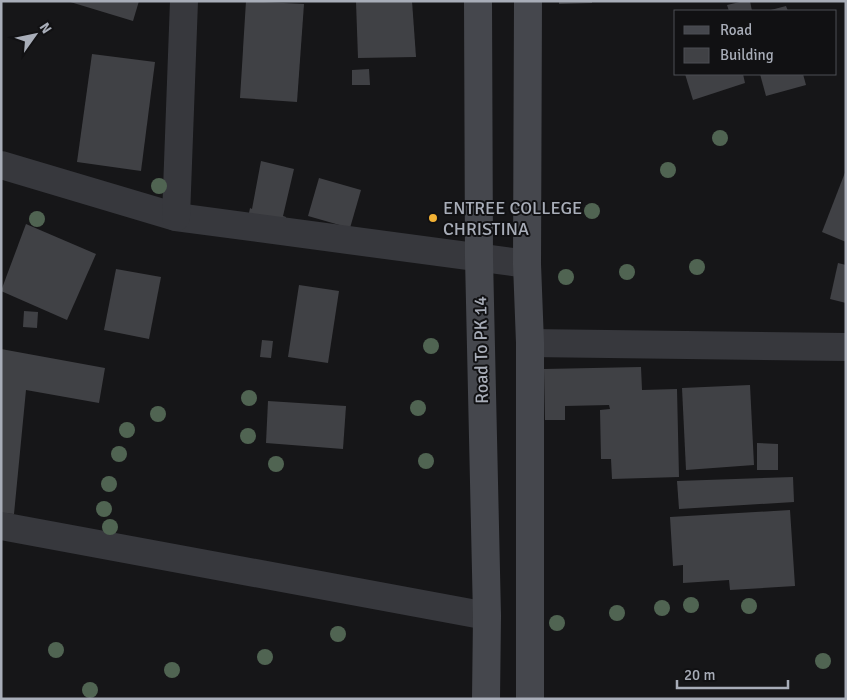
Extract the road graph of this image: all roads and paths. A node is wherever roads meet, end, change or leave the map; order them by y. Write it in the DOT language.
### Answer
graph roads {
  1 [pos="184,1"];
  2 [pos="478,1"];
  3 [pos="528,1"];
  4 [pos="1,165"];
  5 [pos="176,217"];
  6 [pos="479,258"];
  7 [pos="527,264"];
  8 [pos="530,343"];
  9 [pos="846,347"];
  10 [pos="1,526"];
  11 [pos="487,616"];
  12 [pos="486,699"];
  13 [pos="530,699"];
  1 -- 5 [label="street"];
  2 -- 6 [label="main road, Road To PK 14"];
  3 -- 7 [label="main road"];
  4 -- 5 [label="street"];
  5 -- 6 [label="street"];
  6 -- 7 [label="street"];
  6 -- 11 [label="main road, Road To PK 14"];
  7 -- 8 [label="main road"];
  8 -- 9 [label="street"];
  8 -- 13 [label="main road"];
  10 -- 11 [label="street"];
  11 -- 12 [label="main road, Road To PK 14"];
}
